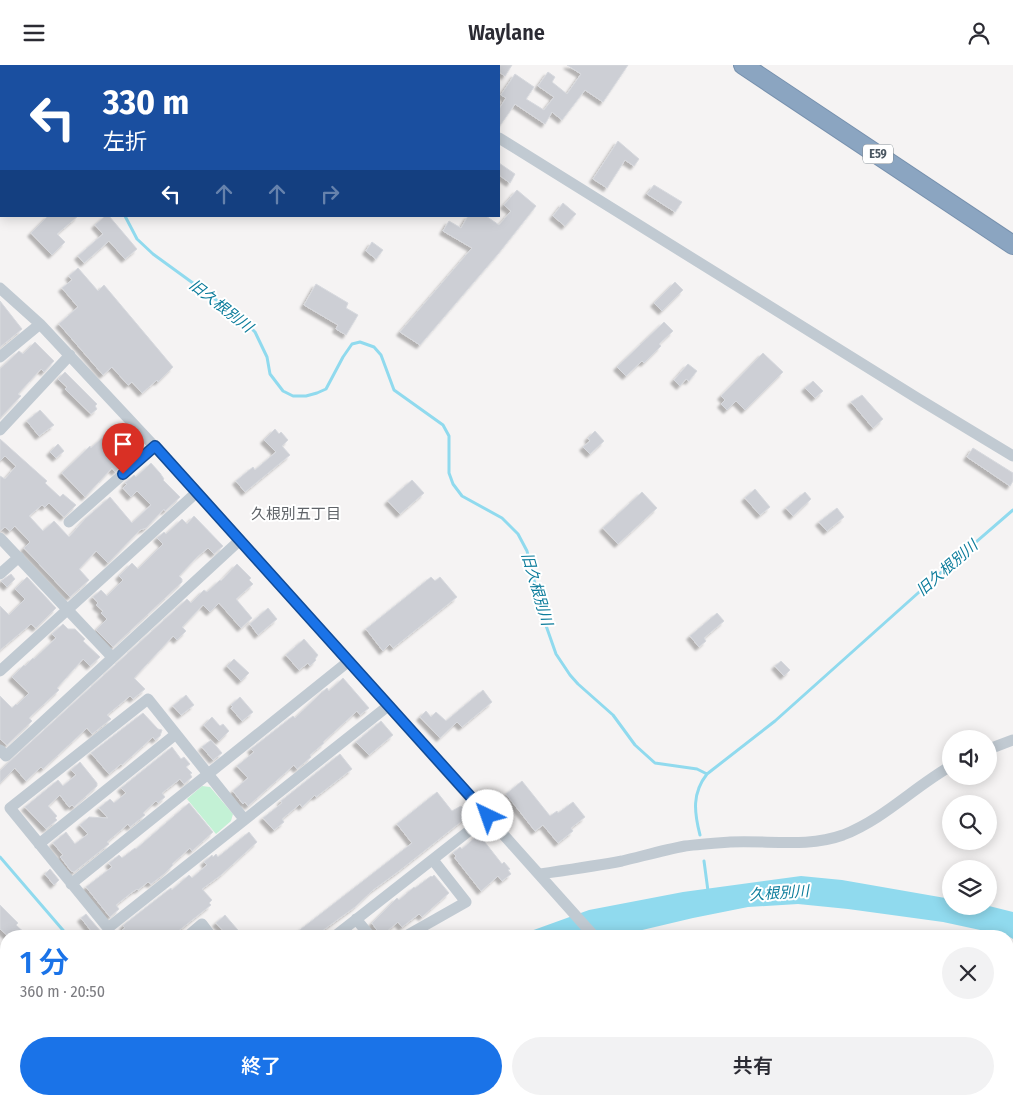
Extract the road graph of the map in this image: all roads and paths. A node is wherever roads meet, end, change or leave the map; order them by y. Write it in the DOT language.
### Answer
graph roads {
  1 [pos="743,65"];
  2 [pos="500,140"];
  3 [pos="1013,245"];
  4 [pos="0,287"];
  5 [pos="40,324"];
  6 [pos="70,355"];
  7 [pos="0,357"];
  8 [pos="0,430"];
  9 [pos="155,446"];
  10 [pos="1013,455"];
  11 [pos="196,492"];
  12 [pos="69,522"];
  13 [pos="0,538"];
  14 [pos="240,540"];
  15 [pos="19,557"];
  16 [pos="0,574"];
  17 [pos="68,610"];
  18 [pos="112,657"];
  19 [pos="349,661"];
  20 [pos="0,671"];
  21 [pos="388,705"];
  22 [pos="176,734"];
  23 [pos="1013,740"];
  24 [pos="997,746"];
  25 [pos="0,750"];
  26 [pos="942,771"];
  27 [pos="208,774"];
  28 [pos="488,816"];
  29 [pos="244,819"];
  30 [pos="39,844"];
  31 [pos="433,860"];
  32 [pos="540,874"];
  33 [pos="72,884"];
  34 [pos="356,919"];
  35 [pos="196,930"];
  36 [pos="206,930"];
  37 [pos="342,930"];
  38 [pos="365,930"];
  39 [pos="417,930"];
  40 [pos="589,930"];
  1 -- 3 [label="highway, E59"];
  2 -- 10 [label="street"];
  4 -- 5 [label="street"];
  5 -- 6 [label="street"];
  5 -- 7 [label="street"];
  6 -- 8 [label="street"];
  6 -- 9 [label="street"];
  9 -- 11 [label="street"];
  9 -- 12 [label="street"];
  11 -- 14 [label="street"];
  11 -- 17 [label="street"];
  13 -- 15 [label="street"];
  14 -- 18 [label="street"];
  14 -- 19 [label="street"];
  15 -- 16 [label="street"];
  15 -- 17 [label="street"];
  17 -- 18 [label="street"];
  17 -- 20 [label="street"];
  18 -- 25 [label="street"];
  19 -- 21 [label="street"];
  19 -- 27 [label="street"];
  21 -- 28 [label="street"];
  21 -- 29 [label="street"];
  22 -- 27 [label="street"];
  22 -- 30 [label="street"];
  22 -- 30 [label="street"];
  23 -- 24 [label="street"];
  26 -- 32 [label="street"];
  27 -- 29 [label="street"];
  27 -- 33 [label="street"];
  28 -- 31 [label="street"];
  28 -- 32 [label="street"];
  29 -- 33 [label="street"];
  30 -- 33 [label="street"];
  31 -- 34 [label="street"];
  31 -- 39 [label="street"];
  32 -- 40 [label="street"];
  34 -- 37 [label="street"];
  34 -- 38 [label="street"];
  35 -- 36 [label="street"];
}
